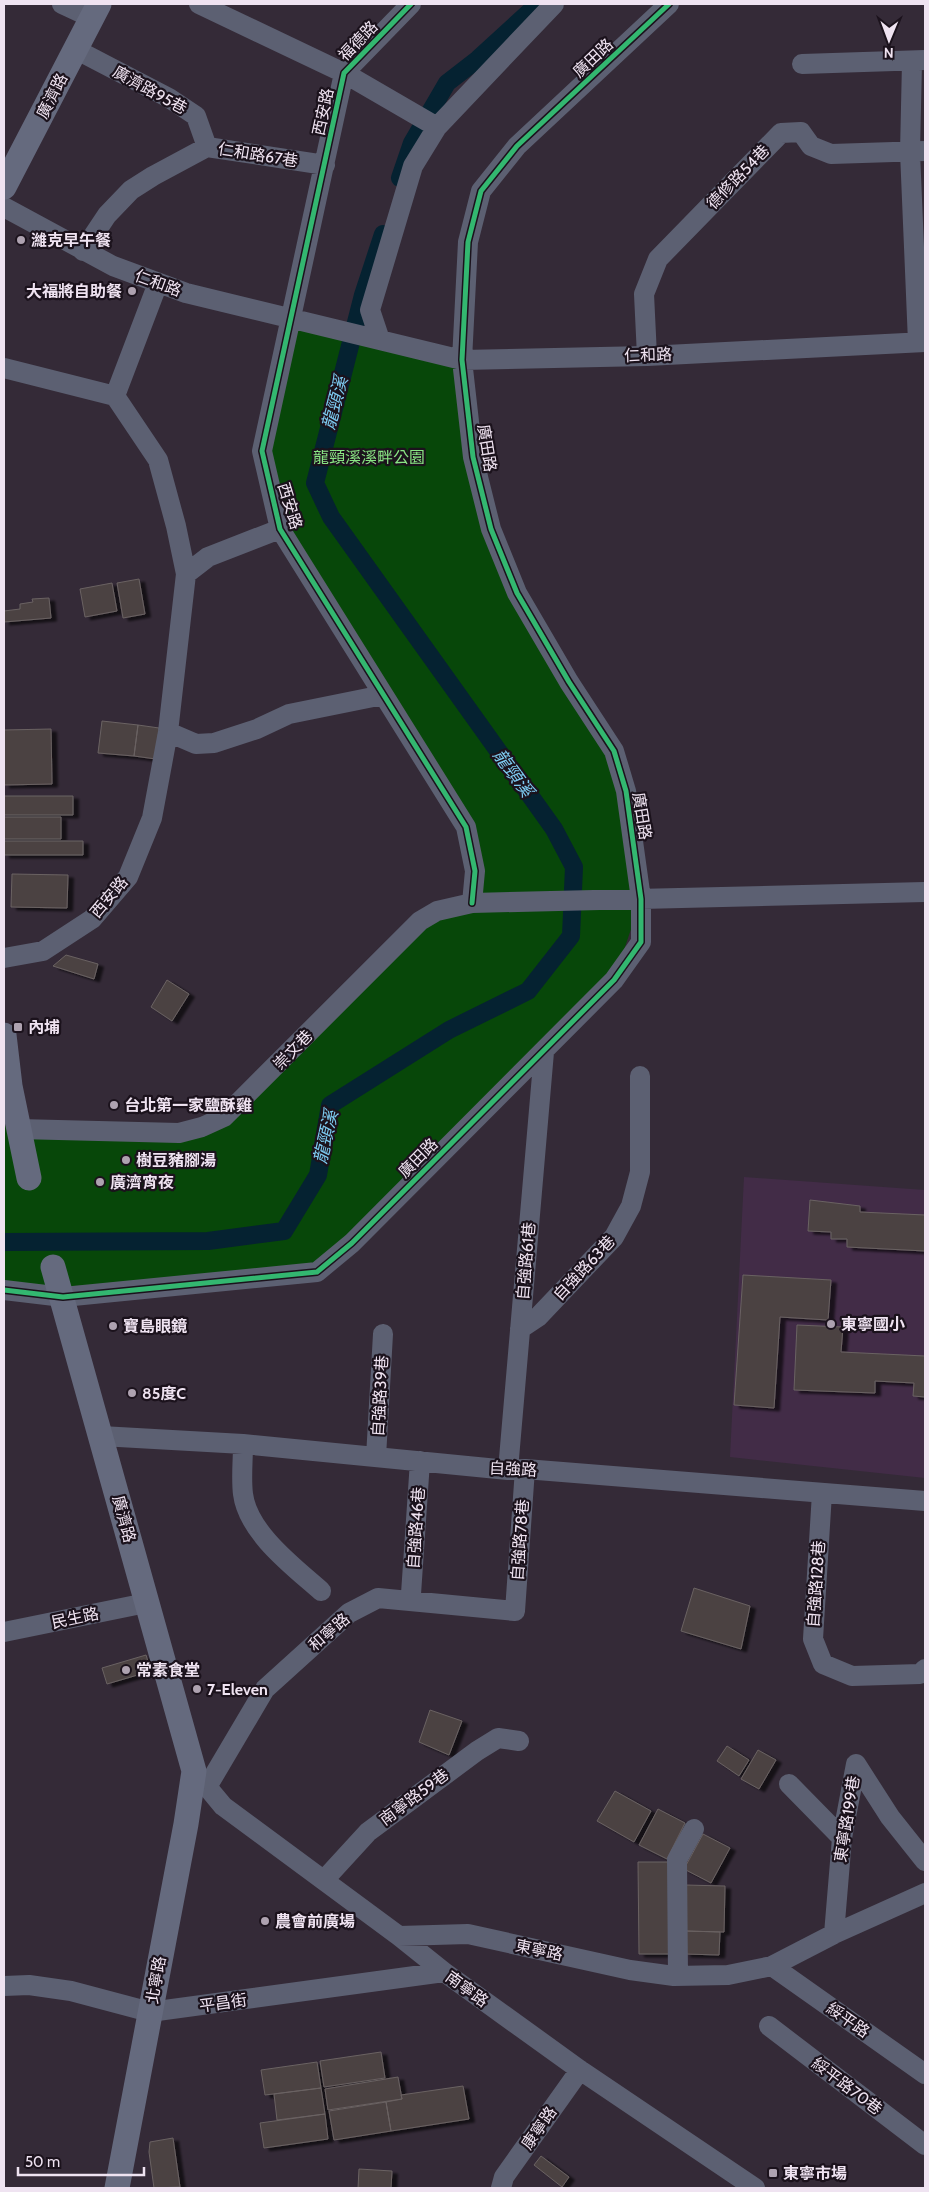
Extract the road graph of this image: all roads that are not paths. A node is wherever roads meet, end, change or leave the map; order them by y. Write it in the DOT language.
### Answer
graph roads {
  1 [pos="62,4"];
  2 [pos="199,4"];
  3 [pos="411,4"];
  4 [pos="554,4"];
  5 [pos="669,4"];
  6 [pos="96,11"];
  7 [pos="75,49"];
  8 [pos="919,61"];
  9 [pos="802,64"];
  10 [pos="344,73"];
  11 [pos="434,126"];
  12 [pos="207,147"];
  13 [pos="918,151"];
  14 [pos="324,165"];
  15 [pos="4,187"];
  16 [pos="4,207"];
  17 [pos="83,251"];
  18 [pos="158,283"];
  19 [pos="292,318"];
  20 [pos="377,339"];
  21 [pos="922,342"];
  22 [pos="647,356"];
  23 [pos="462,360"];
  24 [pos="4,368"];
  25 [pos="115,396"];
  26 [pos="280,529"];
  27 [pos="186,574"];
  28 [pos="383,695"];
  29 [pos="168,732"];
  30 [pos="925,892"];
  31 [pos="642,899"];
  32 [pos="472,902"];
  33 [pos="4,958"];
  34 [pos="4,1035"];
  35 [pos="544,1052"];
  36 [pos="640,1076"];
  37 [pos="11,1130"];
  38 [pos="29,1178"];
  39 [pos="53,1268"];
  40 [pos="4,1290"];
  41 [pos="63,1297"];
  42 [pos="520,1329"];
  43 [pos="383,1334"];
  44 [pos="101,1436"];
  45 [pos="243,1444"];
  46 [pos="376,1457"];
  47 [pos="420,1461"];
  48 [pos="516,1469"];
  49 [pos="822,1493"];
  50 [pos="925,1501"];
  51 [pos="322,1591"];
  52 [pos="411,1594"];
  53 [pos="146,1603"];
  54 [pos="515,1611"];
  55 [pos="4,1632"];
  56 [pos="923,1671"];
  57 [pos="519,1741"];
  58 [pos="200,1779"];
  59 [pos="789,1784"];
  60 [pos="694,1829"];
  61 [pos="842,1838"];
  62 [pos="925,1861"];
  63 [pos="324,1880"];
  64 [pos="925,1893"];
  65 [pos="834,1934"];
  66 [pos="399,1936"];
  67 [pos="772,1966"];
  68 [pos="444,1972"];
  69 [pos="678,1976"];
  70 [pos="4,1986"];
  71 [pos="150,2012"];
  72 [pos="769,2026"];
  73 [pos="580,2070"];
  74 [pos="925,2074"];
  75 [pos="925,2146"];
  76 [pos="117,2188"];
  77 [pos="501,2188"];
  78 [pos="755,2188"];
  1 -- 6 [label="street"];
  2 -- 10 [label="street, 福德路"];
  3 -- 10 [label="street, 福德路"];
  4 -- 11 [label="street"];
  5 -- 23 [label="street, 廣田路"];
  6 -- 7 [label="main road, 廣濟路"];
  7 -- 12 [label="street, 廣濟路95巷"];
  7 -- 15 [label="main road, 廣濟路"];
  8 -- 9 [label="street"];
  8 -- 13 [label="street"];
  10 -- 11 [label="street, 福德路"];
  10 -- 14 [label="street, 西安路"];
  11 -- 20 [label="street"];
  12 -- 14 [label="street, 仁和路67巷"];
  12 -- 17 [label="street, 仁和路67巷"];
  13 -- 21 [label="street"];
  13 -- 22 [label="street, 德修路54巷"];
  14 -- 19 [label="street, 西安路"];
  16 -- 17 [label="street, 仁和路"];
  17 -- 18 [label="street, 仁和路"];
  18 -- 19 [label="street, 仁和路"];
  18 -- 25 [label="street"];
  19 -- 20 [label="street, 仁和路"];
  19 -- 26 [label="street, 西安路"];
  20 -- 23 [label="street, 仁和路"];
  21 -- 22 [label="street, 仁和路"];
  22 -- 23 [label="street, 仁和路"];
  23 -- 31 [label="street, 廣田路"];
  24 -- 25 [label="street"];
  25 -- 27 [label="street, 西安路"];
  26 -- 27 [label="street, 西安路"];
  26 -- 28 [label="street, 西安路"];
  27 -- 29 [label="street, 西安路"];
  28 -- 29 [label="street"];
  28 -- 32 [label="street, 西安路"];
  29 -- 33 [label="street, 西安路"];
  30 -- 31 [label="street, 崇文巷"];
  31 -- 32 [label="street, 崇文巷"];
  31 -- 35 [label="street, 廣田路"];
  32 -- 37 [label="street, 崇文巷"];
  34 -- 37 [label="main road"];
  35 -- 41 [label="street, 廣田路"];
  35 -- 42 [label="street, 自強路61巷"];
  36 -- 42 [label="street, 自強路63巷"];
  37 -- 38 [label="main road"];
  39 -- 41 [label="main road, 廣濟路"];
  40 -- 41 [label="street, 廣田路"];
  41 -- 44 [label="main road, 廣濟路"];
  42 -- 48 [label="street, 自強路61巷"];
  43 -- 46 [label="street, 自強路39巷"];
  44 -- 45 [label="street, 自強路"];
  44 -- 53 [label="main road, 廣濟路"];
  45 -- 46 [label="street, 自強路"];
  45 -- 51 [label="street"];
  46 -- 47 [label="street, 自強路"];
  47 -- 48 [label="street, 自強路"];
  47 -- 52 [label="street, 自強路46巷"];
  48 -- 49 [label="street, 自強路"];
  48 -- 54 [label="street, 自強路78巷"];
  49 -- 50 [label="street, 自強路"];
  49 -- 56 [label="street, 自強路128巷"];
  53 -- 55 [label="street, 民生路"];
  53 -- 58 [label="main road, 廣濟路"];
  54 -- 58 [label="street, 和寧路"];
  57 -- 63 [label="street, 南寧路59巷"];
  58 -- 63 [label="street, 南寧路"];
  58 -- 71 [label="main road, 北寧路"];
  59 -- 61 [label="street"];
  60 -- 69 [label="street"];
  61 -- 62 [label="street, 東寧路199巷"];
  61 -- 65 [label="street, 東寧路199巷"];
  63 -- 66 [label="street, 南寧路"];
  64 -- 65 [label="street, 東寧路"];
  65 -- 67 [label="street, 東寧路"];
  66 -- 68 [label="street, 南寧路"];
  66 -- 69 [label="street, 東寧路"];
  67 -- 69 [label="street, 東寧路"];
  67 -- 74 [label="street, 綏平路"];
  68 -- 71 [label="street, 平昌街"];
  68 -- 73 [label="street, 南寧路"];
  70 -- 71 [label="street, 平昌街"];
  71 -- 76 [label="main road, 北寧路"];
  72 -- 75 [label="street, 綏平路70巷"];
  73 -- 77 [label="street, 康寧路"];
  73 -- 78 [label="street, 南寧路"];
}
